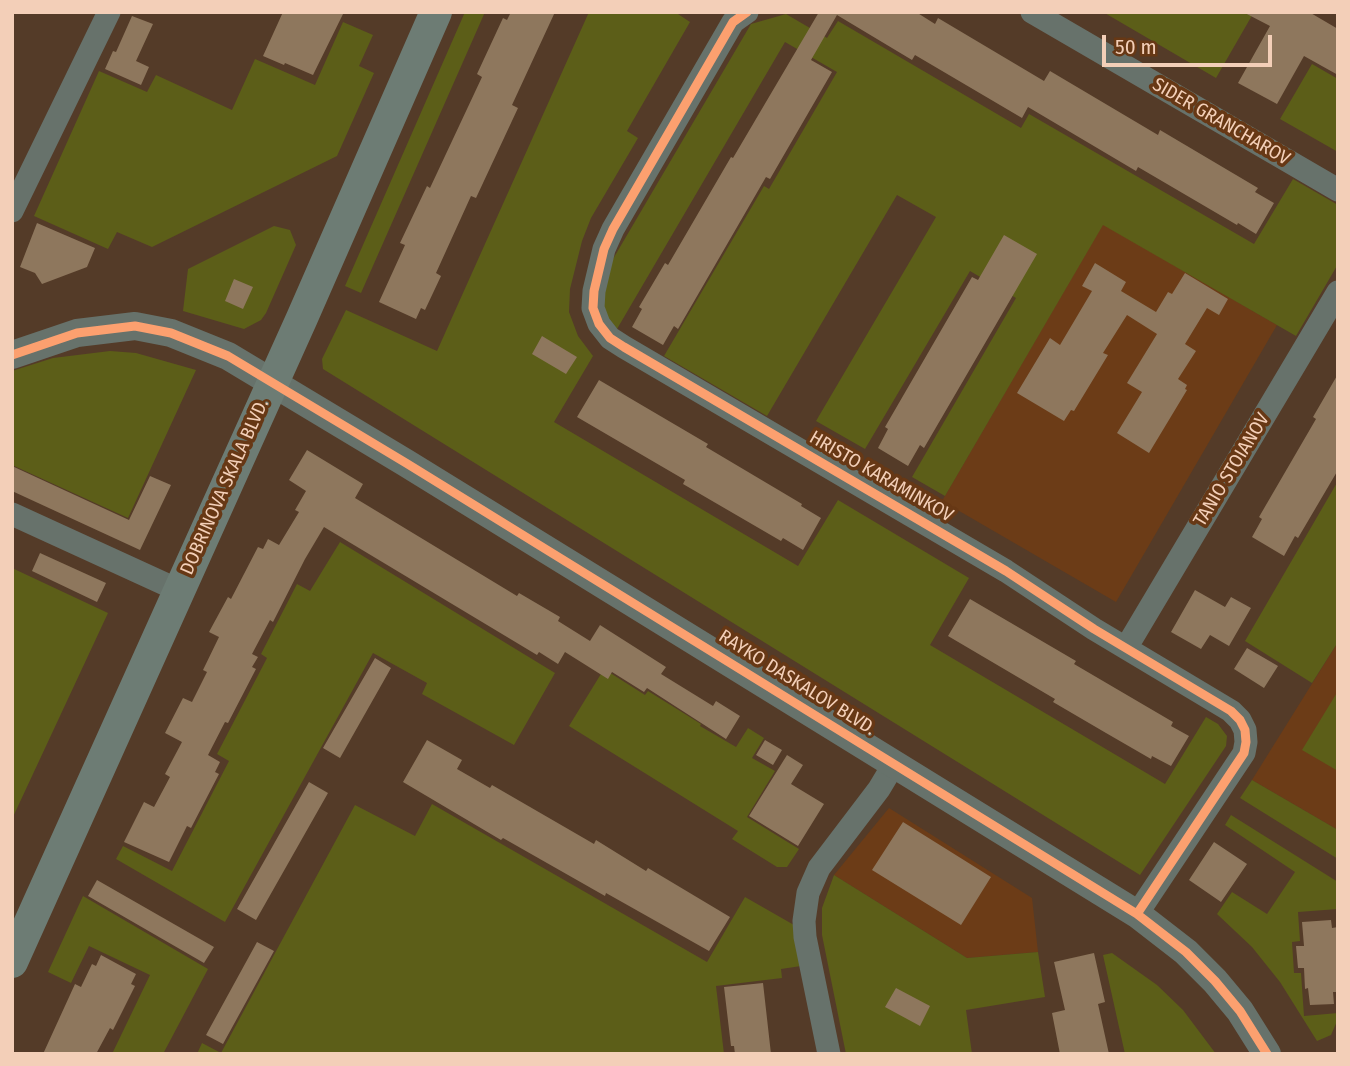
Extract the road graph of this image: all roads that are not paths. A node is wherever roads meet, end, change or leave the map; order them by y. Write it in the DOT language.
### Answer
graph roads {
  1 [pos="109,12"];
  2 [pos="436,12"];
  3 [pos="1032,12"];
  4 [pos="733,16"];
  5 [pos="1338,190"];
  6 [pos="12,211"];
  7 [pos="1338,292"];
  8 [pos="12,355"];
  9 [pos="273,382"];
  10 [pos="12,514"];
  11 [pos="178,590"];
  12 [pos="1126,648"];
  13 [pos="894,764"];
  14 [pos="1137,914"];
  15 [pos="12,962"];
  16 [pos="829,1054"];
  17 [pos="1267,1054"];
  1 -- 6 [label="street"];
  2 -- 9 [label="main road, DOBRINOVA SKALA BLVD."];
  3 -- 5 [label="street, SIDER GRANCHAROV"];
  4 -- 12 [label="street, HRISTO KARAMINKOV"];
  7 -- 12 [label="street, TANIO STOIANOV"];
  8 -- 9 [label="street, RAYKO DASKALOV BLVD."];
  9 -- 11 [label="main road, DOBRINOVA SKALA BLVD."];
  9 -- 13 [label="street, RAYKO DASKALOV BLVD."];
  10 -- 11 [label="street"];
  11 -- 15 [label="main road, DOBRINOVA SKALA BLVD."];
  12 -- 14 [label="street, HRISTO KARAMINKOV"];
  13 -- 14 [label="street, RAYKO DASKALOV BLVD."];
  13 -- 16 [label="street"];
  14 -- 17 [label="street, RAYKO DASKALOV BLVD."];
}
